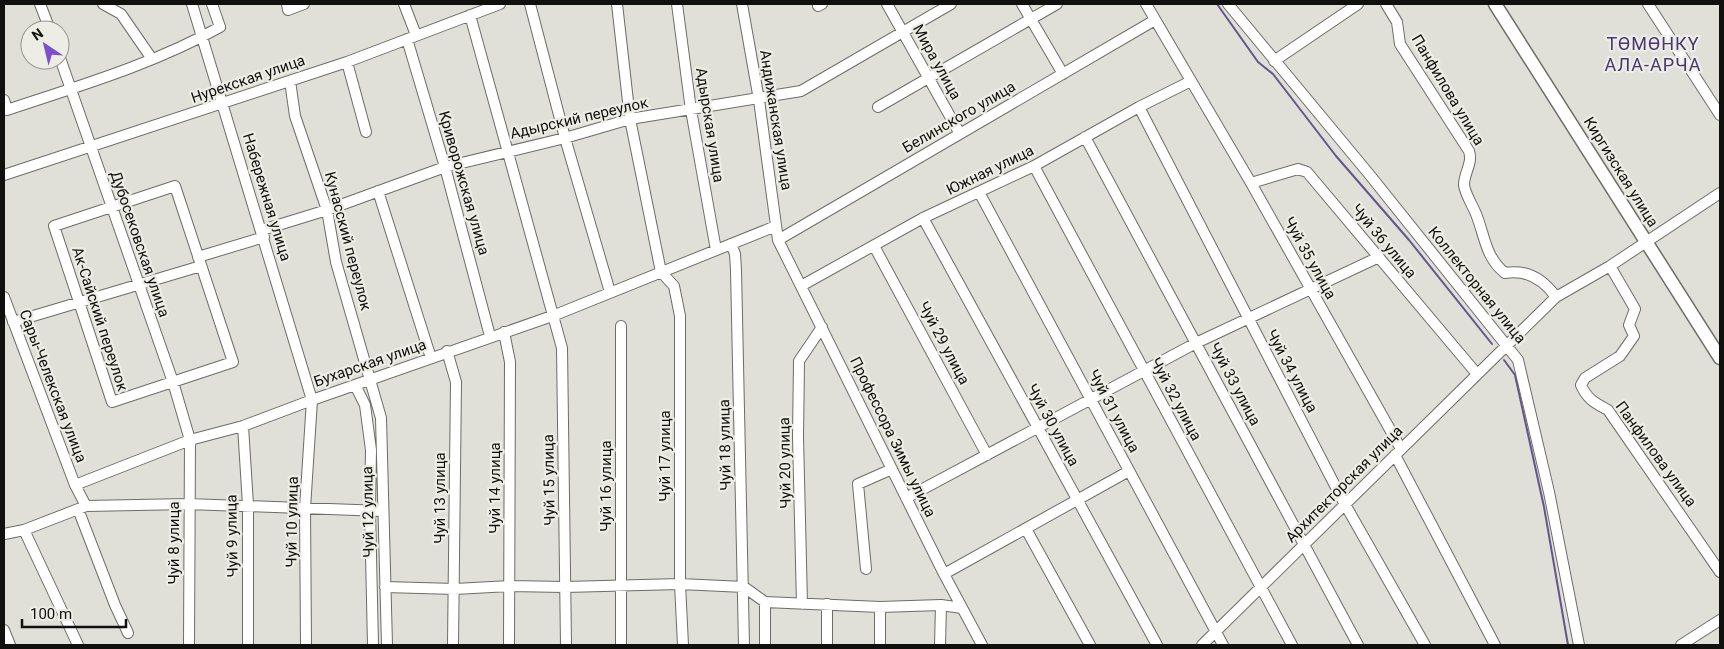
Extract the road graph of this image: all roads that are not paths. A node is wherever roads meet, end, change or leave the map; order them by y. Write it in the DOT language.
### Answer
graph roads {
  1 [pos="40,4"];
  2 [pos="103,4"];
  3 [pos="192,4"];
  4 [pos="212,4"];
  5 [pos="287,4"];
  6 [pos="304,4"];
  7 [pos="404,4"];
  8 [pos="500,4"];
  9 [pos="530,4"];
  10 [pos="617,4"];
  11 [pos="677,4"];
  12 [pos="742,4"];
  13 [pos="887,4"];
  14 [pos="951,4"];
  15 [pos="1022,4"];
  16 [pos="1057,4"];
  17 [pos="1146,4"];
  18 [pos="1228,4"];
  19 [pos="1358,4"];
  20 [pos="1386,4"];
  21 [pos="1495,4"];
  22 [pos="1648,4"];
  23 [pos="479,8"];
  24 [pos="470,16"];
  25 [pos="1031,19"];
  26 [pos="46,20"];
  27 [pos="1156,20"];
  28 [pos="904,33"];
  29 [pos="201,37"];
  30 [pos="411,37"];
  31 [pos="152,59"];
  32 [pos="1274,61"];
  33 [pos="347,62"];
  34 [pos="64,70"];
  35 [pos="1063,74"];
  36 [pos="929,78"];
  37 [pos="290,81"];
  38 [pos="1192,81"];
  39 [pos="71,89"];
  40 [pos="4,100"];
  41 [pos="759,100"];
  42 [pos="222,104"];
  43 [pos="878,107"];
  44 [pos="1139,108"];
  45 [pos="691,110"];
  46 [pos="1720,115"];
  47 [pos="630,118"];
  48 [pos="366,132"];
  49 [pos="960,134"];
  50 [pos="1085,137"];
  51 [pos="565,138"];
  52 [pos="91,147"];
  53 [pos="509,150"];
  54 [pos="1034,166"];
  55 [pos="445,168"];
  56 [pos="4,175"];
  57 [pos="1251,183"];
  58 [pos="378,191"];
  59 [pos="979,192"];
  60 [pos="1720,193"];
  61 [pos="112,209"];
  62 [pos="327,210"];
  63 [pos="923,218"];
  64 [pos="776,226"];
  65 [pos="263,233"];
  66 [pos="778,240"];
  67 [pos="1646,241"];
  68 [pos="731,244"];
  69 [pos="874,246"];
  70 [pos="716,250"];
  71 [pos="1379,257"];
  72 [pos="200,261"];
  73 [pos="1610,266"];
  74 [pos="661,272"];
  75 [pos="139,284"];
  76 [pos="801,286"];
  77 [pos="1310,291"];
  78 [pos="610,292"];
  79 [pos="4,297"];
  80 [pos="1556,297"];
  81 [pos="79,301"];
  82 [pos="555,315"];
  83 [pos="1248,319"];
  84 [pos="13,322"];
  85 [pos="622,326"];
  86 [pos="822,327"];
  87 [pos="504,332"];
  88 [pos="490,336"];
  89 [pos="1196,343"];
  90 [pos="1506,344"];
  91 [pos="448,352"];
  92 [pos="430,358"];
  93 [pos="1720,358"];
  94 [pos="1144,371"];
  95 [pos="1477,374"];
  96 [pos="371,379"];
  97 [pos="173,382"];
  98 [pos="355,385"];
  99 [pos="1090,399"];
  100 [pos="312,400"];
  101 [pos="243,426"];
  102 [pos="1038,428"];
  103 [pos="190,440"];
  104 [pos="1398,452"];
  105 [pos="987,455"];
  106 [pos="892,469"];
  107 [pos="1129,471"];
  108 [pos="75,485"];
  109 [pos="906,498"];
  110 [pos="1076,499"];
  111 [pos="1346,503"];
  112 [pos="188,504"];
  113 [pos="248,505"];
  114 [pos="82,508"];
  115 [pos="306,508"];
  116 [pos="370,510"];
  117 [pos="383,511"];
  118 [pos="1026,529"];
  119 [pos="24,530"];
  120 [pos="4,534"];
  121 [pos="1304,544"];
  122 [pos="866,569"];
  123 [pos="1720,572"];
  124 [pos="944,574"];
  125 [pos="680,584"];
  126 [pos="510,586"];
  127 [pos="620,586"];
  128 [pos="385,587"];
  129 [pos="565,587"];
  130 [pos="744,587"];
  131 [pos="1261,587"];
  132 [pos="455,589"];
  133 [pos="765,602"];
  134 [pos="802,604"];
  135 [pos="828,604"];
  136 [pos="941,605"];
  137 [pos="880,607"];
  138 [pos="962,608"];
  139 [pos="1720,620"];
  140 [pos="4,630"];
  141 [pos="1216,631"];
  142 [pos="128,633"];
  143 [pos="10,645"];
  144 [pos="78,645"];
  145 [pos="189,645"];
  146 [pos="248,645"];
  147 [pos="306,645"];
  148 [pos="373,645"];
  149 [pos="387,645"];
  150 [pos="453,645"];
  151 [pos="509,645"];
  152 [pos="566,645"];
  153 [pos="621,645"];
  154 [pos="682,645"];
  155 [pos="744,645"];
  156 [pos="765,645"];
  157 [pos="828,645"];
  158 [pos="880,645"];
  159 [pos="940,645"];
  160 [pos="982,645"];
  161 [pos="1090,645"];
  162 [pos="1157,645"];
  163 [pos="1202,645"];
  164 [pos="1223,645"];
  165 [pos="1292,645"];
  166 [pos="1358,645"];
  167 [pos="1425,645"];
  168 [pos="1494,645"];
  169 [pos="1579,645"];
  170 [pos="1681,645"];
  1 -- 26 [label="street"];
  2 -- 31 [label="street"];
  3 -- 29 [label="street, Набережная улица"];
  4 -- 29 [label="street"];
  5 -- 6 [label="street"];
  7 -- 30 [label="street, Криворожская улица"];
  8 -- 23 [label="street, Нурекская улица"];
  9 -- 51 [label="street"];
  10 -- 47 [label="street"];
  11 -- 45 [label="street, Адырская улица"];
  12 -- 41 [label="street, Андижанская улица"];
  13 -- 28 [label="street, Мира улица"];
  14 -- 28 [label="street, Адырский переулок"];
  15 -- 25 [label="street"];
  16 -- 25 [label="street"];
  17 -- 27 [label="street, Чуй 35 улица"];
  18 -- 32 [label="street, Коллекторная улица"];
  19 -- 32 [label="street"];
  20 -- 80 [label="street, Панфилова улица"];
  21 -- 67 [label="main road, Киргизская улица"];
  22 -- 46 [label="street"];
  23 -- 24 [label="street, Нурекская улица"];
  24 -- 30 [label="street, Нурекская улица"];
  24 -- 53 [label="street, Чуй 15 улица"];
  25 -- 35 [label="street"];
  25 -- 36 [label="street"];
  27 -- 35 [label="street, Белинского улица"];
  27 -- 38 [label="street, Чуй 35 улица"];
  28 -- 36 [label="street, Мира улица"];
  28 -- 41 [label="street, Адырский переулок"];
  29 -- 31 [label="street"];
  29 -- 42 [label="street, Набережная улица"];
  30 -- 33 [label="street, Нурекская улица"];
  30 -- 55 [label="street, Криворожская улица"];
  31 -- 39 [label="street"];
  32 -- 90 [label="street, Коллекторная улица"];
  33 -- 37 [label="street, Нурекская улица"];
  33 -- 48 [label="street"];
  34 -- 39 [label="street, Дубосековская улица"];
  35 -- 49 [label="street, Белинского улица"];
  36 -- 43 [label="street"];
  36 -- 49 [label="street, Мира улица"];
  37 -- 42 [label="street, Нурекская улица"];
  37 -- 62 [label="street, Кунасский переулок"];
  38 -- 44 [label="street, Южная улица"];
  38 -- 57 [label="street, Чуй 35 улица"];
  39 -- 40 [label="street"];
  39 -- 52 [label="street, Дубосековская улица"];
  41 -- 45 [label="street, Адырский переулок"];
  41 -- 64 [label="street, Андижанская улица"];
  42 -- 52 [label="street, Нурекская улица"];
  42 -- 65 [label="street, Набережная улица"];
  44 -- 50 [label="street, Южная улица"];
  44 -- 83 [label="street, Чуй 34 улица"];
  45 -- 47 [label="street, Адырский переулок"];
  45 -- 70 [label="street, Адырская улица"];
  47 -- 51 [label="street, Адырский переулок"];
  47 -- 74 [label="street"];
  49 -- 66 [label="street, Белинского улица"];
  50 -- 54 [label="street, Южная улица"];
  50 -- 89 [label="street, Чуй 33 улица"];
  51 -- 53 [label="street, Адырский переулок"];
  51 -- 78 [label="street"];
  52 -- 56 [label="street, Нурекская улица"];
  52 -- 61 [label="street, Дубосековская улица"];
  53 -- 55 [label="street, Адырский переулок"];
  53 -- 82 [label="street, Чуй 15 улица"];
  54 -- 59 [label="street, Южная улица"];
  54 -- 94 [label="street, Чуй 32 улица"];
  55 -- 58 [label="street, Адырский переулок"];
  55 -- 88 [label="street, Криворожская улица"];
  57 -- 71 [label="street, Чуй 36 улица"];
  57 -- 77 [label="street, Чуй 35 улица"];
  58 -- 62 [label="street, Адырский переулок"];
  58 -- 92 [label="street"];
  59 -- 63 [label="street, Южная улица"];
  59 -- 99 [label="street, Чуй 31 улица"];
  60 -- 67 [label="street, Архитекторская улица"];
  61 -- 72 [label="street, Ак-Сайский переулок"];
  61 -- 75 [label="street, Дубосековская улица"];
  61 -- 81 [label="street, Ак-Сайский переулок"];
  62 -- 65 [label="street, Адырский переулок"];
  62 -- 96 [label="street, Кунасский переулок"];
  63 -- 69 [label="street, Южная улица"];
  63 -- 102 [label="street, Чуй 30 улица"];
  64 -- 66 [label="street, Андижанская улица"];
  64 -- 68 [label="street, Бухарская улица"];
  65 -- 72 [label="street, Адырский переулок"];
  65 -- 100 [label="street, Набережная улица"];
  66 -- 76 [label="street, Профессора Зимы улица"];
  67 -- 73 [label="street, Архитекторская улица"];
  67 -- 93 [label="main road, Киргизская улица"];
  68 -- 70 [label="street, Бухарская улица"];
  68 -- 130 [label="street, Чуй 18 улица"];
  69 -- 76 [label="street, Южная улица"];
  69 -- 105 [label="street, Чуй 29 улица"];
  70 -- 74 [label="street, Бухарская улица"];
  71 -- 77 [label="street"];
  71 -- 95 [label="street, Чуй 36 улица"];
  72 -- 75 [label="street, Адырский переулок"];
  72 -- 97 [label="street, Ак-Сайский переулок"];
  73 -- 80 [label="street, Архитекторская улица"];
  73 -- 123 [label="street, Панфилова улица"];
  74 -- 78 [label="street, Бухарская улица"];
  74 -- 125 [label="street, Чуй 17 улица"];
  75 -- 81 [label="street, Адырский переулок"];
  75 -- 97 [label="street, Дубосековская улица"];
  76 -- 86 [label="street, Профессора Зимы улица"];
  77 -- 83 [label="street"];
  77 -- 104 [label="street, Чуй 35 улица"];
  78 -- 82 [label="street, Бухарская улица"];
  79 -- 84 [label="street, Сары-Челекская улица"];
  80 -- 90 [label="street, Архитекторская улица"];
  81 -- 84 [label="street, Адырский переулок"];
  81 -- 97 [label="street, Ак-Сайский переулок"];
  82 -- 87 [label="street, Бухарская улица"];
  82 -- 129 [label="street, Чуй 15 улица"];
  83 -- 89 [label="street"];
  83 -- 111 [label="street, Чуй 34 улица"];
  84 -- 108 [label="street, Сары-Челекская улица"];
  85 -- 127 [label="street, Чуй 16 улица"];
  86 -- 106 [label="street, Профессора Зимы улица"];
  86 -- 134 [label="street, Чуй 20 улица"];
  87 -- 88 [label="street, Бухарская улица"];
  87 -- 126 [label="street, Чуй 14 улица"];
  88 -- 91 [label="street, Бухарская улица"];
  89 -- 94 [label="street"];
  89 -- 121 [label="street, Чуй 33 улица"];
  90 -- 95 [label="street, Архитекторская улица"];
  90 -- 169 [label="street, Коллекторная улица"];
  91 -- 92 [label="street, Бухарская улица"];
  91 -- 132 [label="street, Чуй 13 улица"];
  92 -- 96 [label="street, Бухарская улица"];
  94 -- 99 [label="street"];
  94 -- 131 [label="street, Чуй 32 улица"];
  95 -- 104 [label="street, Архитекторская улица"];
  96 -- 98 [label="street, Бухарская улица"];
  96 -- 117 [label="street, Чуй 12 улица"];
  97 -- 103 [label="street, Дубосековская улица"];
  98 -- 100 [label="street, Бухарская улица"];
  98 -- 116 [label="street"];
  99 -- 102 [label="street"];
  99 -- 107 [label="street, Чуй 31 улица"];
  100 -- 101 [label="street, Бухарская улица"];
  100 -- 115 [label="street, Чуй 10 улица"];
  101 -- 103 [label="street, Бухарская улица"];
  101 -- 113 [label="street, Чуй 9 улица"];
  102 -- 105 [label="street"];
  102 -- 110 [label="street, Чуй 30 улица"];
  103 -- 108 [label="street, Бухарская улица"];
  103 -- 112 [label="street, Чуй 8 улица"];
  104 -- 111 [label="street, Архитекторская улица"];
  104 -- 168 [label="street, Чуй 35 улица"];
  105 -- 109 [label="street"];
  106 -- 109 [label="street, Профессора Зимы улица"];
  106 -- 122 [label="street"];
  107 -- 110 [label="street"];
  107 -- 141 [label="street, Чуй 31 улица"];
  108 -- 114 [label="street"];
  109 -- 124 [label="street, Профессора Зимы улица"];
  110 -- 118 [label="street"];
  110 -- 162 [label="street, Чуй 30 улица"];
  111 -- 121 [label="street, Архитекторская улица"];
  111 -- 167 [label="street, Чуй 34 улица"];
  112 -- 113 [label="street"];
  112 -- 114 [label="street"];
  112 -- 145 [label="street, Чуй 8 улица"];
  113 -- 115 [label="street"];
  113 -- 146 [label="street, Чуй 9 улица"];
  114 -- 119 [label="street"];
  114 -- 142 [label="street"];
  115 -- 116 [label="street"];
  115 -- 147 [label="street, Чуй 10 улица"];
  116 -- 117 [label="street"];
  116 -- 148 [label="street"];
  117 -- 128 [label="street, Чуй 12 улица"];
  118 -- 124 [label="street"];
  118 -- 161 [label="street"];
  119 -- 120 [label="street"];
  119 -- 144 [label="street"];
  121 -- 131 [label="street, Архитекторская улица"];
  121 -- 166 [label="street, Чуй 33 улица"];
  124 -- 138 [label="street, Профессора Зимы улица"];
  125 -- 127 [label="street"];
  125 -- 130 [label="street"];
  125 -- 154 [label="street, Чуй 17 улица"];
  126 -- 129 [label="street"];
  126 -- 132 [label="street"];
  126 -- 151 [label="street, Чуй 14 улица"];
  127 -- 129 [label="street"];
  127 -- 153 [label="street, Чуй 16 улица"];
  128 -- 132 [label="street"];
  128 -- 149 [label="street, Чуй 12 улица"];
  129 -- 152 [label="street, Чуй 15 улица"];
  130 -- 133 [label="street"];
  130 -- 155 [label="street, Чуй 18 улица"];
  131 -- 141 [label="street, Архитекторская улица"];
  131 -- 165 [label="street, Чуй 32 улица"];
  132 -- 150 [label="street, Чуй 13 улица"];
  133 -- 134 [label="street"];
  133 -- 156 [label="street"];
  134 -- 135 [label="street"];
  135 -- 137 [label="street"];
  135 -- 157 [label="street"];
  136 -- 137 [label="street"];
  136 -- 138 [label="street"];
  136 -- 159 [label="street"];
  137 -- 158 [label="street"];
  138 -- 160 [label="street, Профессора Зимы улица"];
  139 -- 170 [label="street"];
  140 -- 143 [label="street"];
  141 -- 163 [label="street, Архитекторская улица"];
  141 -- 164 [label="street, Чуй 31 улица"];
}
